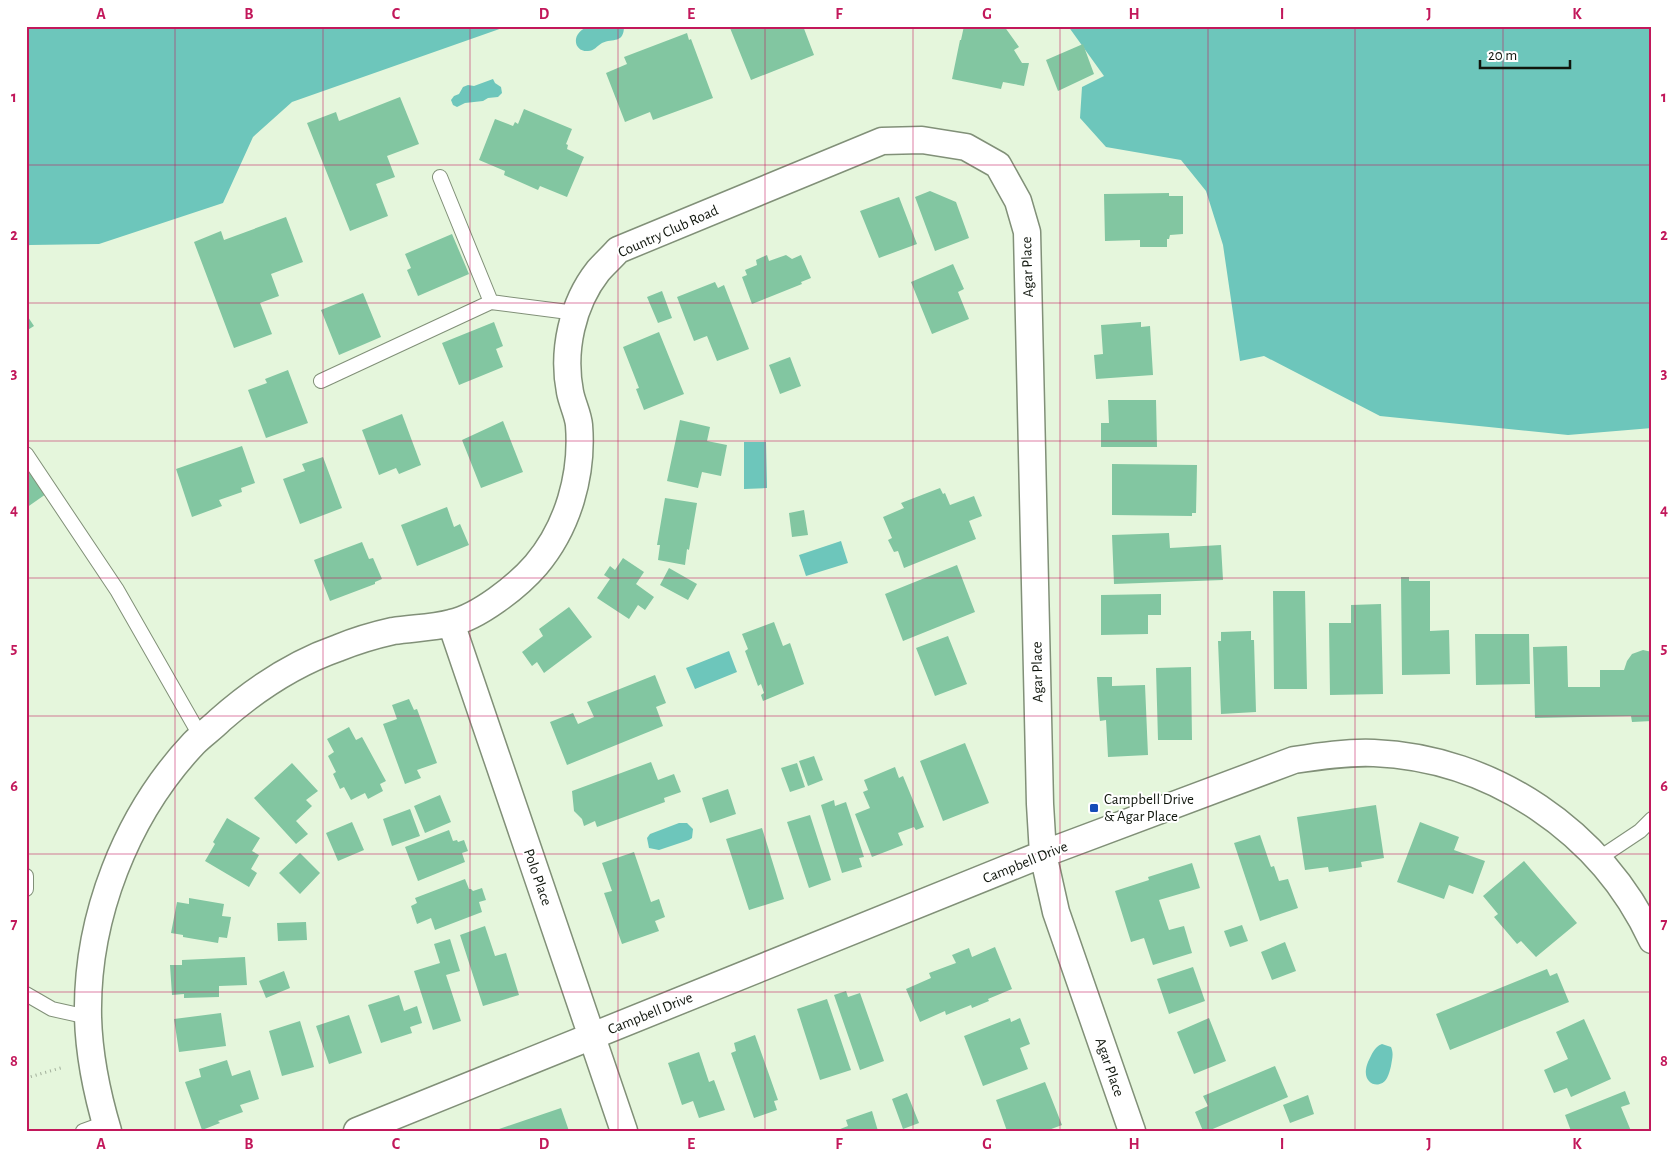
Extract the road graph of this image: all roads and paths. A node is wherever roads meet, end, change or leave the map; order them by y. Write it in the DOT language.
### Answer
graph roads {
  1 [pos="440,177"];
  2 [pos="1018,201"];
  3 [pos="491,302"];
  4 [pos="576,313"];
  5 [pos="321,381"];
  6 [pos="26,454"];
  7 [pos="451,623"];
  8 [pos="200,738"];
  9 [pos="1652,819"];
  10 [pos="1043,854"];
  11 [pos="1598,859"];
  12 [pos="26,876"];
  13 [pos="26,889"];
  14 [pos="1652,940"];
  15 [pos="26,994"];
  16 [pos="88,1017"];
  17 [pos="592,1036"];
  18 [pos="92,1058"];
  19 [pos="26,1078"];
  20 [pos="99,1128"];
  21 [pos="357,1131"];
  22 [pos="624,1131"];
  23 [pos="1132,1131"];
  1 -- 3 [label="lane"];
  2 -- 4 [label="street, Country Club Road"];
  2 -- 10 [label="street, Agar Place"];
  3 -- 4 [label="lane"];
  3 -- 5 [label="lane"];
  4 -- 7 [label="street, Country Club Road"];
  6 -- 8 [label="lane"];
  7 -- 8 [label="street, Country Club Road"];
  7 -- 17 [label="street, Polo Place"];
  8 -- 16 [label="street, Country Club Road"];
  9 -- 11 [label="lane"];
  10 -- 11 [label="street, Campbell Drive"];
  10 -- 17 [label="street, Campbell Drive"];
  10 -- 23 [label="street, Agar Place"];
  11 -- 14 [label="street, Campbell Drive"];
  12 -- 13 [label="lane"];
  15 -- 16 [label="lane"];
  16 -- 18 [label="street, Country Club Road"];
  17 -- 21 [label="street, Campbell Drive"];
  17 -- 22 [label="street, Polo Place"];
  18 -- 19 [label="path"];
  18 -- 20 [label="street, Country Club Road"];
}
